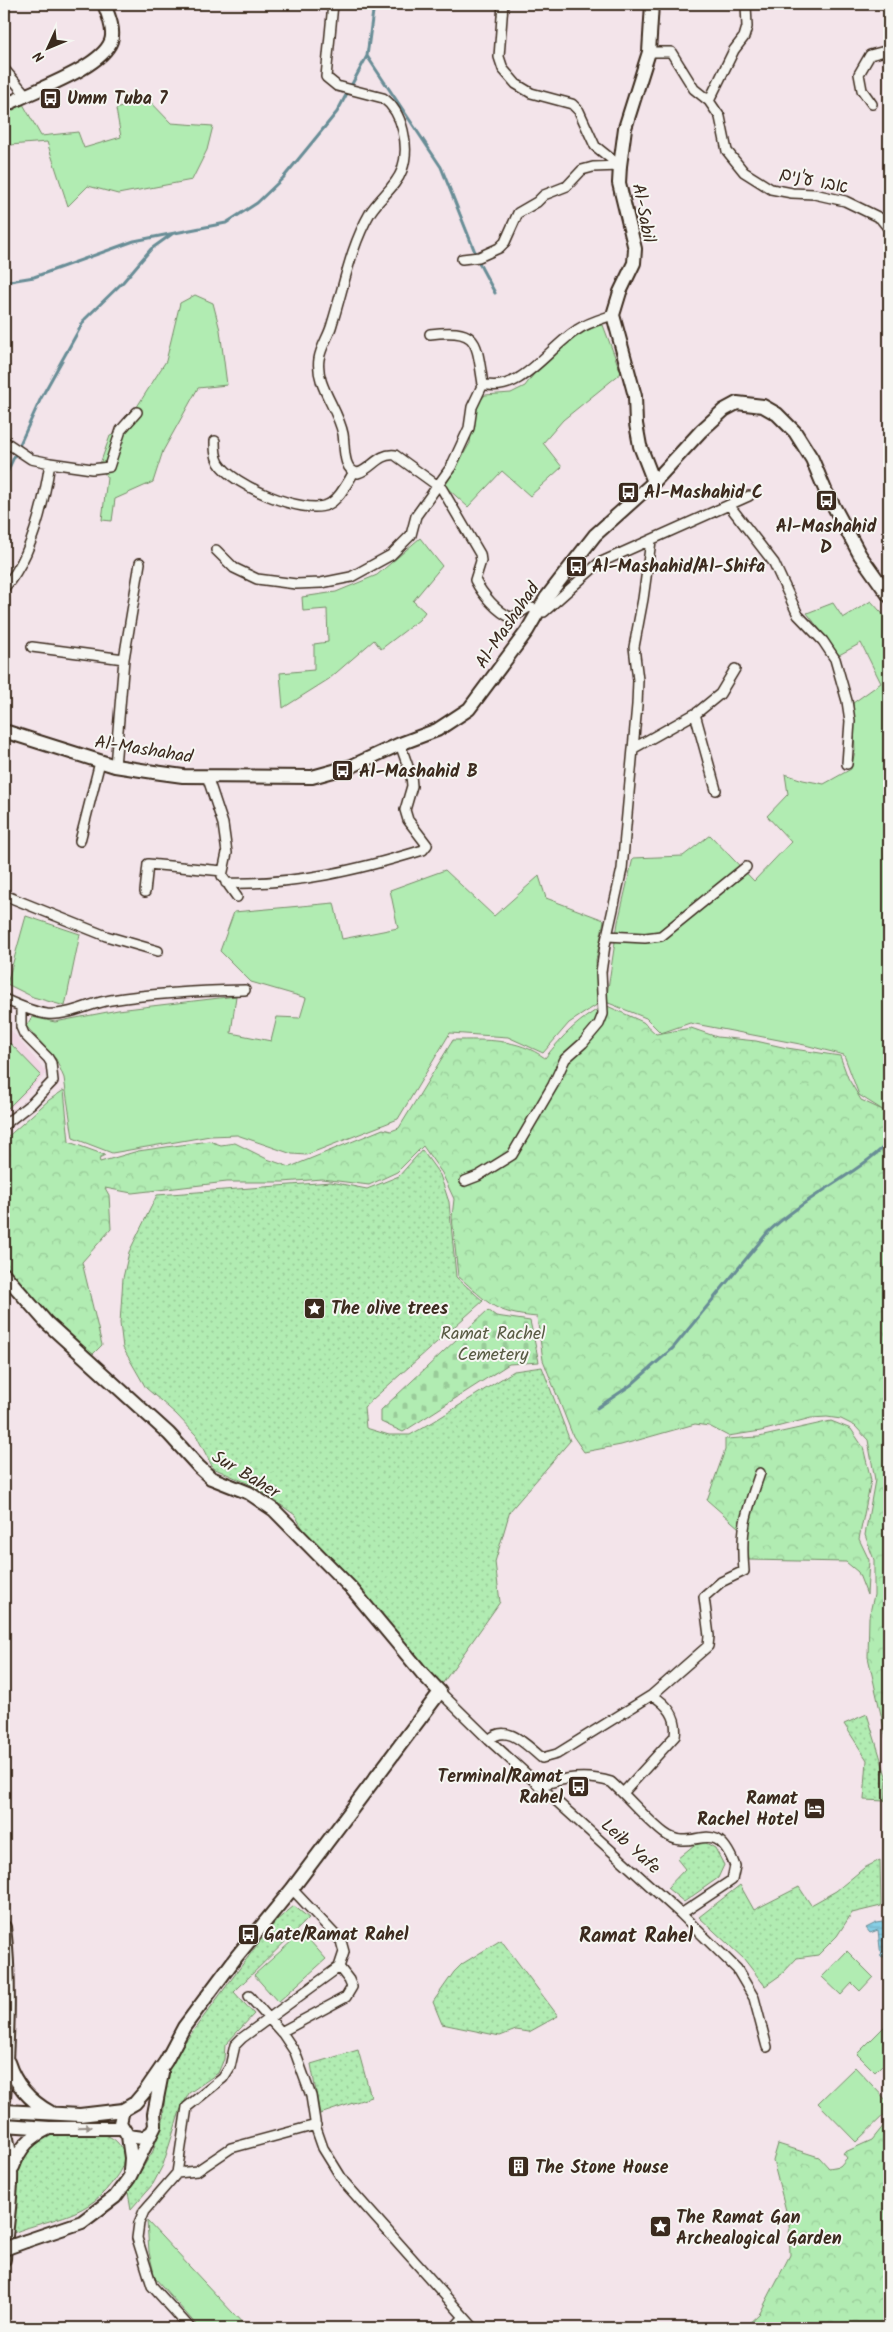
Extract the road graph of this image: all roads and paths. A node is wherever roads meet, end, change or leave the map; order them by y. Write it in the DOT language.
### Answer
graph roads {
  1 [pos="104,4"];
  2 [pos="333,4"];
  3 [pos="503,4"];
  4 [pos="652,4"];
  5 [pos="746,4"];
  6 [pos="889,50"];
  7 [pos="649,52"];
  8 [pos="4,69"];
  9 [pos="26,96"];
  10 [pos="710,101"];
  11 [pos="872,104"];
  12 [pos="4,106"];
  13 [pos="620,166"];
  14 [pos="889,229"];
  15 [pos="462,259"];
  16 [pos="613,315"];
  17 [pos="430,334"];
  18 [pos="483,384"];
  19 [pos="137,412"];
  20 [pos="4,441"];
  21 [pos="215,441"];
  22 [pos="50,463"];
  23 [pos="354,472"];
  24 [pos="654,482"];
  25 [pos="438,485"];
  26 [pos="749,496"];
  27 [pos="729,505"];
  28 [pos="651,541"];
  29 [pos="216,550"];
  30 [pos="140,563"];
  31 [pos="4,588"];
  32 [pos="889,596"];
  33 [pos="539,611"];
  34 [pos="32,647"];
  35 [pos="124,660"];
  36 [pos="735,669"];
  37 [pos="695,714"];
  38 [pos="4,731"];
  39 [pos="400,744"];
  40 [pos="634,748"];
  41 [pos="100,762"];
  42 [pos="847,764"];
  43 [pos="115,766"];
  44 [pos="206,776"];
  45 [pos="716,790"];
  46 [pos="80,842"];
  47 [pos="746,867"];
  48 [pos="223,871"];
  49 [pos="226,884"];
  50 [pos="145,892"];
  51 [pos="4,895"];
  52 [pos="237,897"];
  53 [pos="607,936"];
  54 [pos="158,951"];
  55 [pos="246,990"];
  56 [pos="4,998"];
  57 [pos="21,1007"];
  58 [pos="4,1126"];
  59 [pos="466,1182"];
  60 [pos="4,1274"];
  61 [pos="760,1473"];
  62 [pos="440,1692"];
  63 [pos="652,1695"];
  64 [pos="489,1740"];
  65 [pos="539,1786"];
  66 [pos="623,1793"];
  67 [pos="292,1889"];
  68 [pos="681,1914"];
  69 [pos="4,1927"];
  70 [pos="338,1967"];
  71 [pos="249,1996"];
  72 [pos="269,2018"];
  73 [pos="281,2032"];
  74 [pos="767,2047"];
  75 [pos="6,2056"];
  76 [pos="166,2061"];
  77 [pos="4,2100"];
  78 [pos="135,2103"];
  79 [pos="123,2110"];
  80 [pos="4,2111"];
  81 [pos="52,2114"];
  82 [pos="154,2114"];
  83 [pos="316,2125"];
  84 [pos="4,2127"];
  85 [pos="49,2128"];
  86 [pos="124,2132"];
  87 [pos="152,2132"];
  88 [pos="11,2172"];
  89 [pos="177,2173"];
  90 [pos="129,2178"];
  91 [pos="4,2249"];
  92 [pos="4,2259"];
  93 [pos="464,2317"];
  94 [pos="190,2328"];
  95 [pos="454,2328"];
  96 [pos="474,2328"];
  1 -- 9 [label="street"];
  2 -- 23 [label="street"];
  3 -- 13 [label="street"];
  4 -- 7 [label="street, Al-Sabil"];
  5 -- 10 [label="street"];
  6 -- 11 [label="street"];
  7 -- 10 [label="street, אבו ע'נים"];
  7 -- 13 [label="street, Al-Sabil"];
  8 -- 9 [label="street"];
  9 -- 12 [label="street"];
  10 -- 14 [label="street, אבו ע'נים"];
  13 -- 15 [label="street"];
  13 -- 16 [label="street, Al-Sabil"];
  16 -- 18 [label="street"];
  16 -- 24 [label="street"];
  17 -- 18 [label="street"];
  18 -- 25 [label="street"];
  19 -- 22 [label="street"];
  20 -- 22 [label="street"];
  21 -- 23 [label="street"];
  22 -- 31 [label="street"];
  23 -- 25 [label="street"];
  24 -- 32 [label="street, Al-Mashahad"];
  24 -- 33 [label="street, Al-Mashahad"];
  25 -- 29 [label="street"];
  25 -- 33 [label="street"];
  26 -- 27 [label="street"];
  27 -- 28 [label="street"];
  27 -- 42 [label="street"];
  28 -- 33 [label="street"];
  28 -- 40 [label="street"];
  30 -- 35 [label="street"];
  33 -- 39 [label="street, Al-Mashahad"];
  34 -- 35 [label="street"];
  35 -- 43 [label="street"];
  36 -- 37 [label="street"];
  37 -- 40 [label="street"];
  37 -- 45 [label="street"];
  38 -- 41 [label="street, Al-Mashahad"];
  39 -- 44 [label="street, Al-Mashahad"];
  39 -- 49 [label="street"];
  40 -- 53 [label="street"];
  41 -- 43 [label="street, Al-Mashahad"];
  41 -- 46 [label="street"];
  43 -- 44 [label="street, Al-Mashahad"];
  44 -- 48 [label="street"];
  47 -- 53 [label="street"];
  48 -- 49 [label="street"];
  48 -- 50 [label="street"];
  49 -- 52 [label="street"];
  51 -- 54 [label="street"];
  53 -- 59 [label="street"];
  55 -- 57 [label="street"];
  56 -- 57 [label="street"];
  57 -- 58 [label="street"];
  60 -- 62 [label="street, Sur Baher"];
  61 -- 63 [label="street"];
  62 -- 64 [label="street, Leib Yafe"];
  62 -- 67 [label="street"];
  63 -- 64 [label="street"];
  63 -- 66 [label="street"];
  64 -- 65 [label="street, Leib Yafe"];
  65 -- 66 [label="street"];
  65 -- 68 [label="street, Leib Yafe"];
  66 -- 68 [label="street"];
  67 -- 70 [label="street"];
  67 -- 76 [label="street"];
  68 -- 74 [label="street, Leib Yafe"];
  69 -- 75 [label="street"];
  70 -- 72 [label="street"];
  70 -- 73 [label="street"];
  71 -- 72 [label="street"];
  72 -- 73 [label="street"];
  72 -- 89 [label="street"];
  73 -- 83 [label="street"];
  75 -- 77 [label="street"];
  75 -- 81 [label="street"];
  76 -- 78 [label="street"];
  76 -- 82 [label="street"];
  78 -- 79 [label="street"];
  78 -- 82 [label="street"];
  79 -- 81 [label="street"];
  79 -- 86 [label="street"];
  80 -- 81 [label="street"];
  82 -- 87 [label="street"];
  83 -- 89 [label="street"];
  83 -- 93 [label="street"];
  84 -- 85 [label="street"];
  84 -- 88 [label="street"];
  85 -- 86 [label="street, one-way"];
  85 -- 88 [label="street"];
  86 -- 87 [label="street"];
  86 -- 90 [label="street"];
  87 -- 90 [label="street"];
  88 -- 92 [label="street"];
  89 -- 94 [label="street"];
  90 -- 91 [label="street, bridge"];
  93 -- 95 [label="street"];
  93 -- 96 [label="street"];
}
